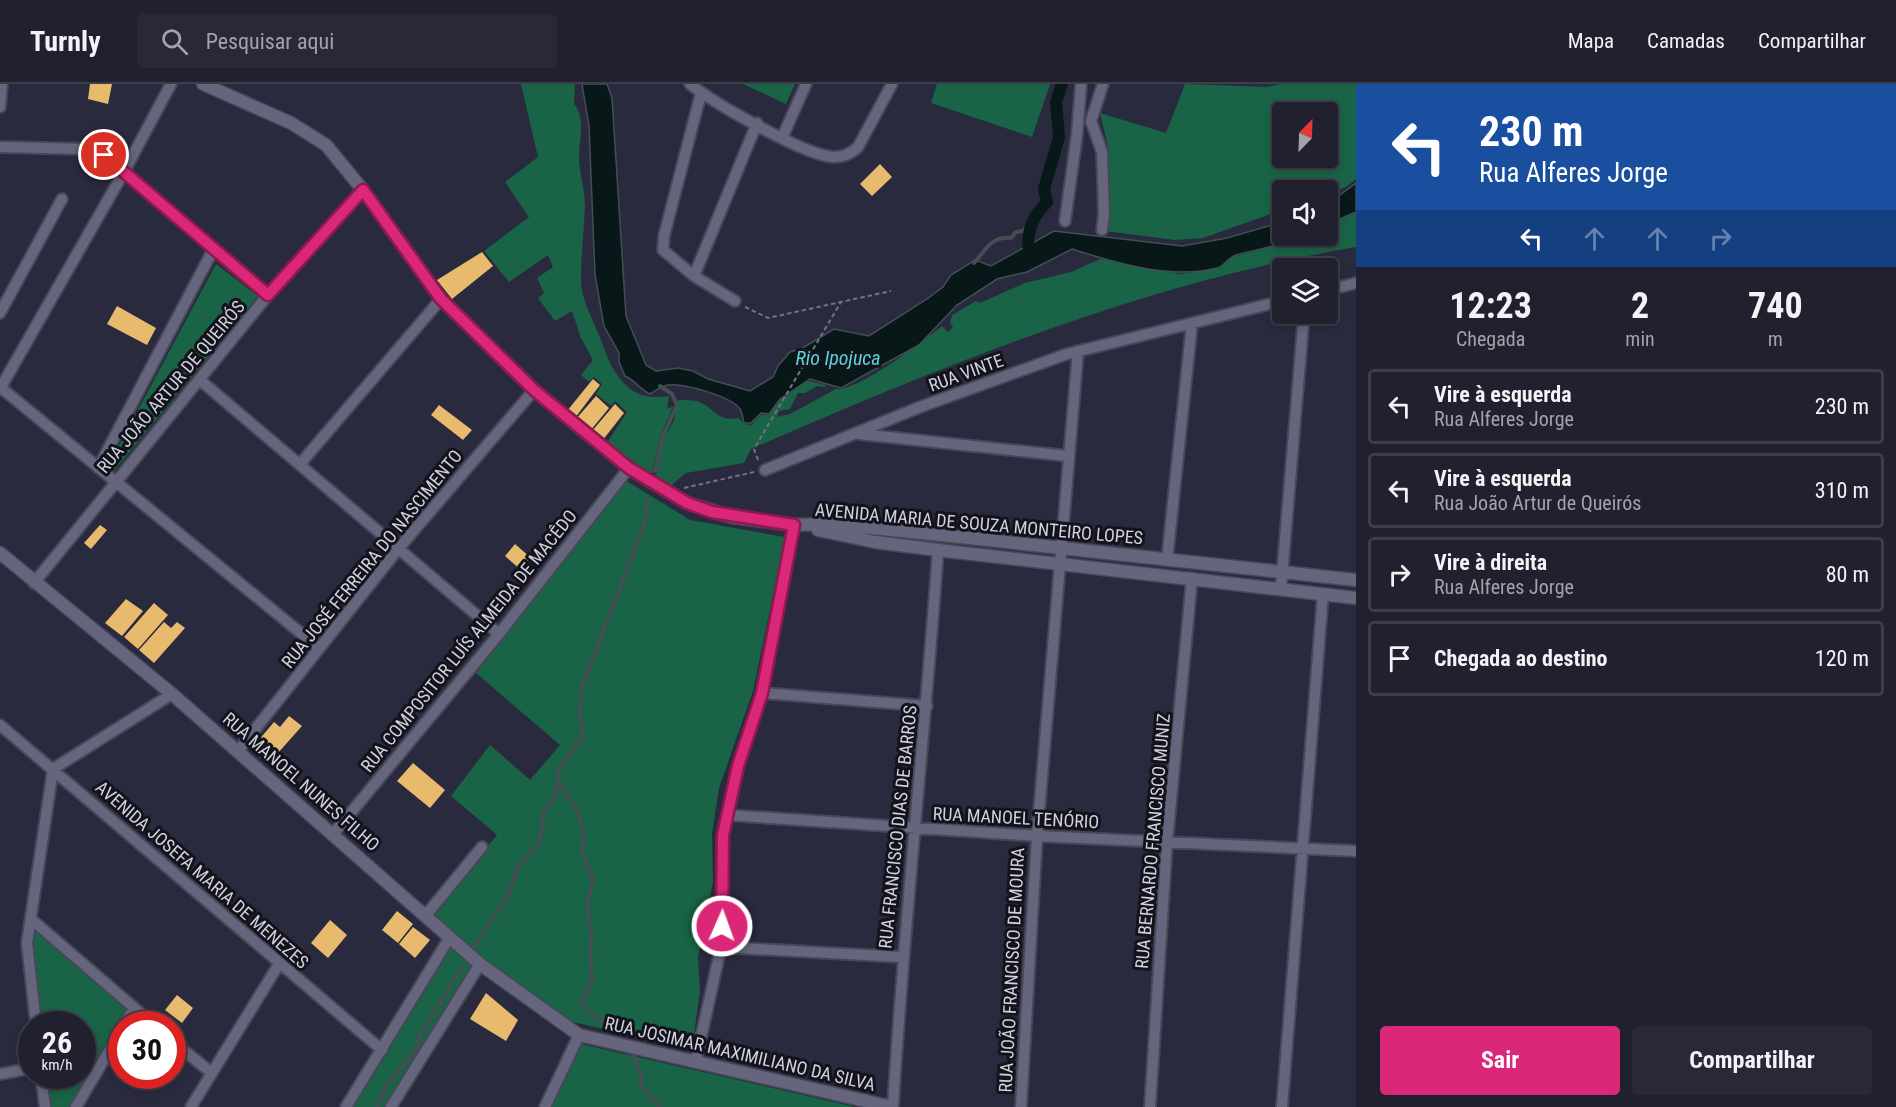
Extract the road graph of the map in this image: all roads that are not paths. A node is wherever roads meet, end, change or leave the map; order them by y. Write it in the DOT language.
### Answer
graph roads {
  1 [pos="2,84"];
  2 [pos="171,84"];
  3 [pos="203,84"];
  4 [pos="690,84"];
  5 [pos="806,84"];
  6 [pos="892,84"];
  7 [pos="1081,84"];
  8 [pos="1103,84"];
  9 [pos="701,93"];
  10 [pos="0,106"];
  11 [pos="757,123"];
  12 [pos="782,138"];
  13 [pos="0,147"];
  14 [pos="125,170"];
  15 [pos="363,190"];
  16 [pos="62,199"];
  17 [pos="1065,221"];
  18 [pos="1102,230"];
  19 [pos="213,250"];
  20 [pos="694,276"];
  21 [pos="1356,283"];
  22 [pos="1338,288"];
  23 [pos="268,295"];
  24 [pos="441,299"];
  25 [pos="735,301"];
  26 [pos="1272,303"];
  27 [pos="0,313"];
  28 [pos="1192,323"];
  29 [pos="1303,324"];
  30 [pos="1078,351"];
  31 [pos="200,380"];
  32 [pos="0,387"];
  33 [pos="534,390"];
  34 [pos="856,434"];
  35 [pos="1068,456"];
  36 [pos="300,464"];
  37 [pos="98,468"];
  38 [pos="629,468"];
  39 [pos="765,470"];
  40 [pos="114,481"];
  41 [pos="797,525"];
  42 [pos="399,548"];
  43 [pos="1059,549"];
  44 [pos="938,550"];
  45 [pos="0,553"];
  46 [pos="1167,560"];
  47 [pos="1059,564"];
  48 [pos="1282,572"];
  49 [pos="1192,578"];
  50 [pos="1356,580"];
  51 [pos="34,583"];
  52 [pos="1281,588"];
  53 [pos="1323,594"];
  54 [pos="1356,598"];
  55 [pos="499,634"];
  56 [pos="319,648"];
  57 [pos="762,693"];
  58 [pos="172,694"];
  59 [pos="927,706"];
  60 [pos="0,725"];
  61 [pos="238,751"];
  62 [pos="53,769"];
  63 [pos="726,815"];
  64 [pos="917,829"];
  65 [pos="334,833"];
  66 [pos="1037,836"];
  67 [pos="1165,842"];
  68 [pos="482,847"];
  69 [pos="1304,849"];
  70 [pos="1356,851"];
  71 [pos="426,915"];
  72 [pos="31,919"];
  73 [pos="450,937"];
  74 [pos="721,947"];
  75 [pos="902,957"];
  76 [pos="279,964"];
  77 [pos="480,964"];
  78 [pos="134,1009"];
  79 [pos="35,1011"];
  80 [pos="137,1011"];
  81 [pos="579,1035"];
  82 [pos="382,1050"];
  83 [pos="186,1052"];
  84 [pos="108,1053"];
  85 [pos="696,1060"];
  86 [pos="18,1071"];
  87 [pos="212,1073"];
  88 [pos="0,1074"];
  89 [pos="43,1089"];
  90 [pos="864,1104"];
  91 [pos="45,1107"];
  92 [pos="76,1107"];
  93 [pos="191,1107"];
  94 [pos="346,1107"];
  95 [pos="391,1107"];
  96 [pos="544,1107"];
  97 [pos="893,1107"];
  98 [pos="1021,1107"];
  99 [pos="1150,1107"];
  100 [pos="1282,1107"];
  1 -- 10 [label="street"];
  2 -- 14 [label="street"];
  3 -- 15 [label="street"];
  4 -- 9 [label="street"];
  5 -- 12 [label="street"];
  6 -- 12 [label="street"];
  7 -- 17 [label="street"];
  8 -- 18 [label="street"];
  9 -- 11 [label="street"];
  9 -- 20 [label="street"];
  11 -- 12 [label="street"];
  11 -- 20 [label="street"];
  13 -- 14 [label="street"];
  14 -- 19 [label="street"];
  14 -- 32 [label="street"];
  15 -- 23 [label="street, RUA JOÃO ARTUR DE QUEIRÓS"];
  15 -- 24 [label="street"];
  16 -- 27 [label="street"];
  19 -- 23 [label="street"];
  19 -- 37 [label="street"];
  20 -- 25 [label="street"];
  21 -- 22 [label="street"];
  23 -- 31 [label="street, RUA JOÃO ARTUR DE QUEIRÓS"];
  24 -- 33 [label="street"];
  24 -- 36 [label="street"];
  26 -- 28 [label="street, RUA VINTE"];
  28 -- 30 [label="street, RUA VINTE"];
  28 -- 46 [label="street"];
  29 -- 48 [label="street"];
  30 -- 34 [label="street, RUA VINTE"];
  30 -- 35 [label="street, RUA JOÃO FRANCISCO DE MOURA"];
  31 -- 36 [label="street"];
  31 -- 40 [label="street, RUA JOÃO ARTUR DE QUEIRÓS"];
  32 -- 37 [label="street"];
  33 -- 38 [label="street"];
  33 -- 42 [label="street, RUA JOSÉ FERREIRA DO NASCIMENTO"];
  34 -- 35 [label="street"];
  34 -- 39 [label="street, RUA VINTE"];
  35 -- 43 [label="street, RUA JOÃO FRANCISCO DE MOURA"];
  36 -- 42 [label="street"];
  37 -- 40 [label="street"];
  38 -- 41 [label="street"];
  38 -- 55 [label="street, RUA COMPOSITOR LUÍS ALMEIDA DE MACÊDO"];
  40 -- 51 [label="street, RUA JOÃO ARTUR DE QUEIRÓS"];
  40 -- 56 [label="street"];
  41 -- 43 [label="street, AVENIDA MARIA DE SOUZA MONTEIRO LOPES"];
  41 -- 44 [label="street, AVENIDA MARIA DE SOUZA MONTEIRO LOPES"];
  41 -- 57 [label="street"];
  42 -- 55 [label="street"];
  42 -- 56 [label="street, RUA JOSÉ FERREIRA DO NASCIMENTO"];
  43 -- 46 [label="street, AVENIDA MARIA DE SOUZA MONTEIRO LOPES"];
  43 -- 47 [label="street, RUA JOÃO FRANCISCO DE MOURA"];
  44 -- 47 [label="street, AVENIDA MARIA DE SOUZA MONTEIRO LOPES"];
  44 -- 59 [label="street, RUA FRANCISCO DIAS DE BARROS"];
  45 -- 51 [label="street, RUA MANOEL NUNES FILHO"];
  46 -- 48 [label="street, AVENIDA MARIA DE SOUZA MONTEIRO LOPES"];
  47 -- 49 [label="street, AVENIDA MARIA DE SOUZA MONTEIRO LOPES"];
  47 -- 66 [label="street, RUA JOÃO FRANCISCO DE MOURA"];
  48 -- 50 [label="street, AVENIDA MARIA DE SOUZA MONTEIRO LOPES"];
  48 -- 52 [label="street"];
  49 -- 52 [label="street, AVENIDA MARIA DE SOUZA MONTEIRO LOPES"];
  49 -- 67 [label="street, RUA BERNARDO FRANCISCO MUNIZ"];
  51 -- 58 [label="street, RUA MANOEL NUNES FILHO"];
  52 -- 53 [label="street, AVENIDA MARIA DE SOUZA MONTEIRO LOPES"];
  53 -- 54 [label="street, AVENIDA MARIA DE SOUZA MONTEIRO LOPES"];
  53 -- 69 [label="street"];
  55 -- 65 [label="street, RUA COMPOSITOR LUÍS ALMEIDA DE MACÊDO"];
  56 -- 61 [label="street, RUA JOSÉ FERREIRA DO NASCIMENTO"];
  57 -- 59 [label="street"];
  57 -- 63 [label="street"];
  58 -- 61 [label="street, RUA MANOEL NUNES FILHO"];
  58 -- 62 [label="street"];
  59 -- 64 [label="street, RUA FRANCISCO DIAS DE BARROS"];
  60 -- 62 [label="street, AVENIDA JOSEFA MARIA DE MENEZES"];
  61 -- 65 [label="street, RUA MANOEL NUNES FILHO"];
  62 -- 72 [label="street"];
  62 -- 76 [label="street, AVENIDA JOSEFA MARIA DE MENEZES"];
  63 -- 64 [label="street, RUA MANOEL TENÓRIO"];
  63 -- 74 [label="street"];
  64 -- 66 [label="street, RUA MANOEL TENÓRIO"];
  64 -- 75 [label="street, RUA FRANCISCO DIAS DE BARROS"];
  65 -- 71 [label="street, RUA MANOEL NUNES FILHO"];
  66 -- 67 [label="street, RUA MANOEL TENÓRIO"];
  66 -- 98 [label="street, RUA JOÃO FRANCISCO DE MOURA"];
  67 -- 69 [label="street, RUA MANOEL TENÓRIO"];
  67 -- 99 [label="street, RUA BERNARDO FRANCISCO MUNIZ"];
  68 -- 71 [label="street"];
  69 -- 70 [label="street, RUA MANOEL TENÓRIO"];
  69 -- 100 [label="street"];
  71 -- 73 [label="street, RUA MANOEL NUNES FILHO"];
  72 -- 78 [label="street"];
  72 -- 79 [label="street"];
  73 -- 77 [label="street, RUA MANOEL NUNES FILHO"];
  73 -- 82 [label="street"];
  74 -- 75 [label="street"];
  74 -- 85 [label="street"];
  75 -- 97 [label="street, RUA FRANCISCO DIAS DE BARROS"];
  76 -- 82 [label="street, AVENIDA JOSEFA MARIA DE MENEZES"];
  76 -- 87 [label="street"];
  77 -- 81 [label="street, RUA MANOEL NUNES FILHO"];
  77 -- 95 [label="street"];
  78 -- 80 [label="street"];
  81 -- 85 [label="street, RUA JOSIMAR MAXIMILIANO DA SILVA"];
  81 -- 96 [label="street"];
  82 -- 94 [label="street"];
  83 -- 87 [label="street"];
  84 -- 92 [label="street"];
  85 -- 90 [label="street, RUA JOSIMAR MAXIMILIANO DA SILVA"];
  86 -- 88 [label="street"];
  87 -- 93 [label="street"];
  89 -- 91 [label="street"];
  90 -- 97 [label="street, RUA JOSIMAR MAXIMILIANO DA SILVA"];
}
